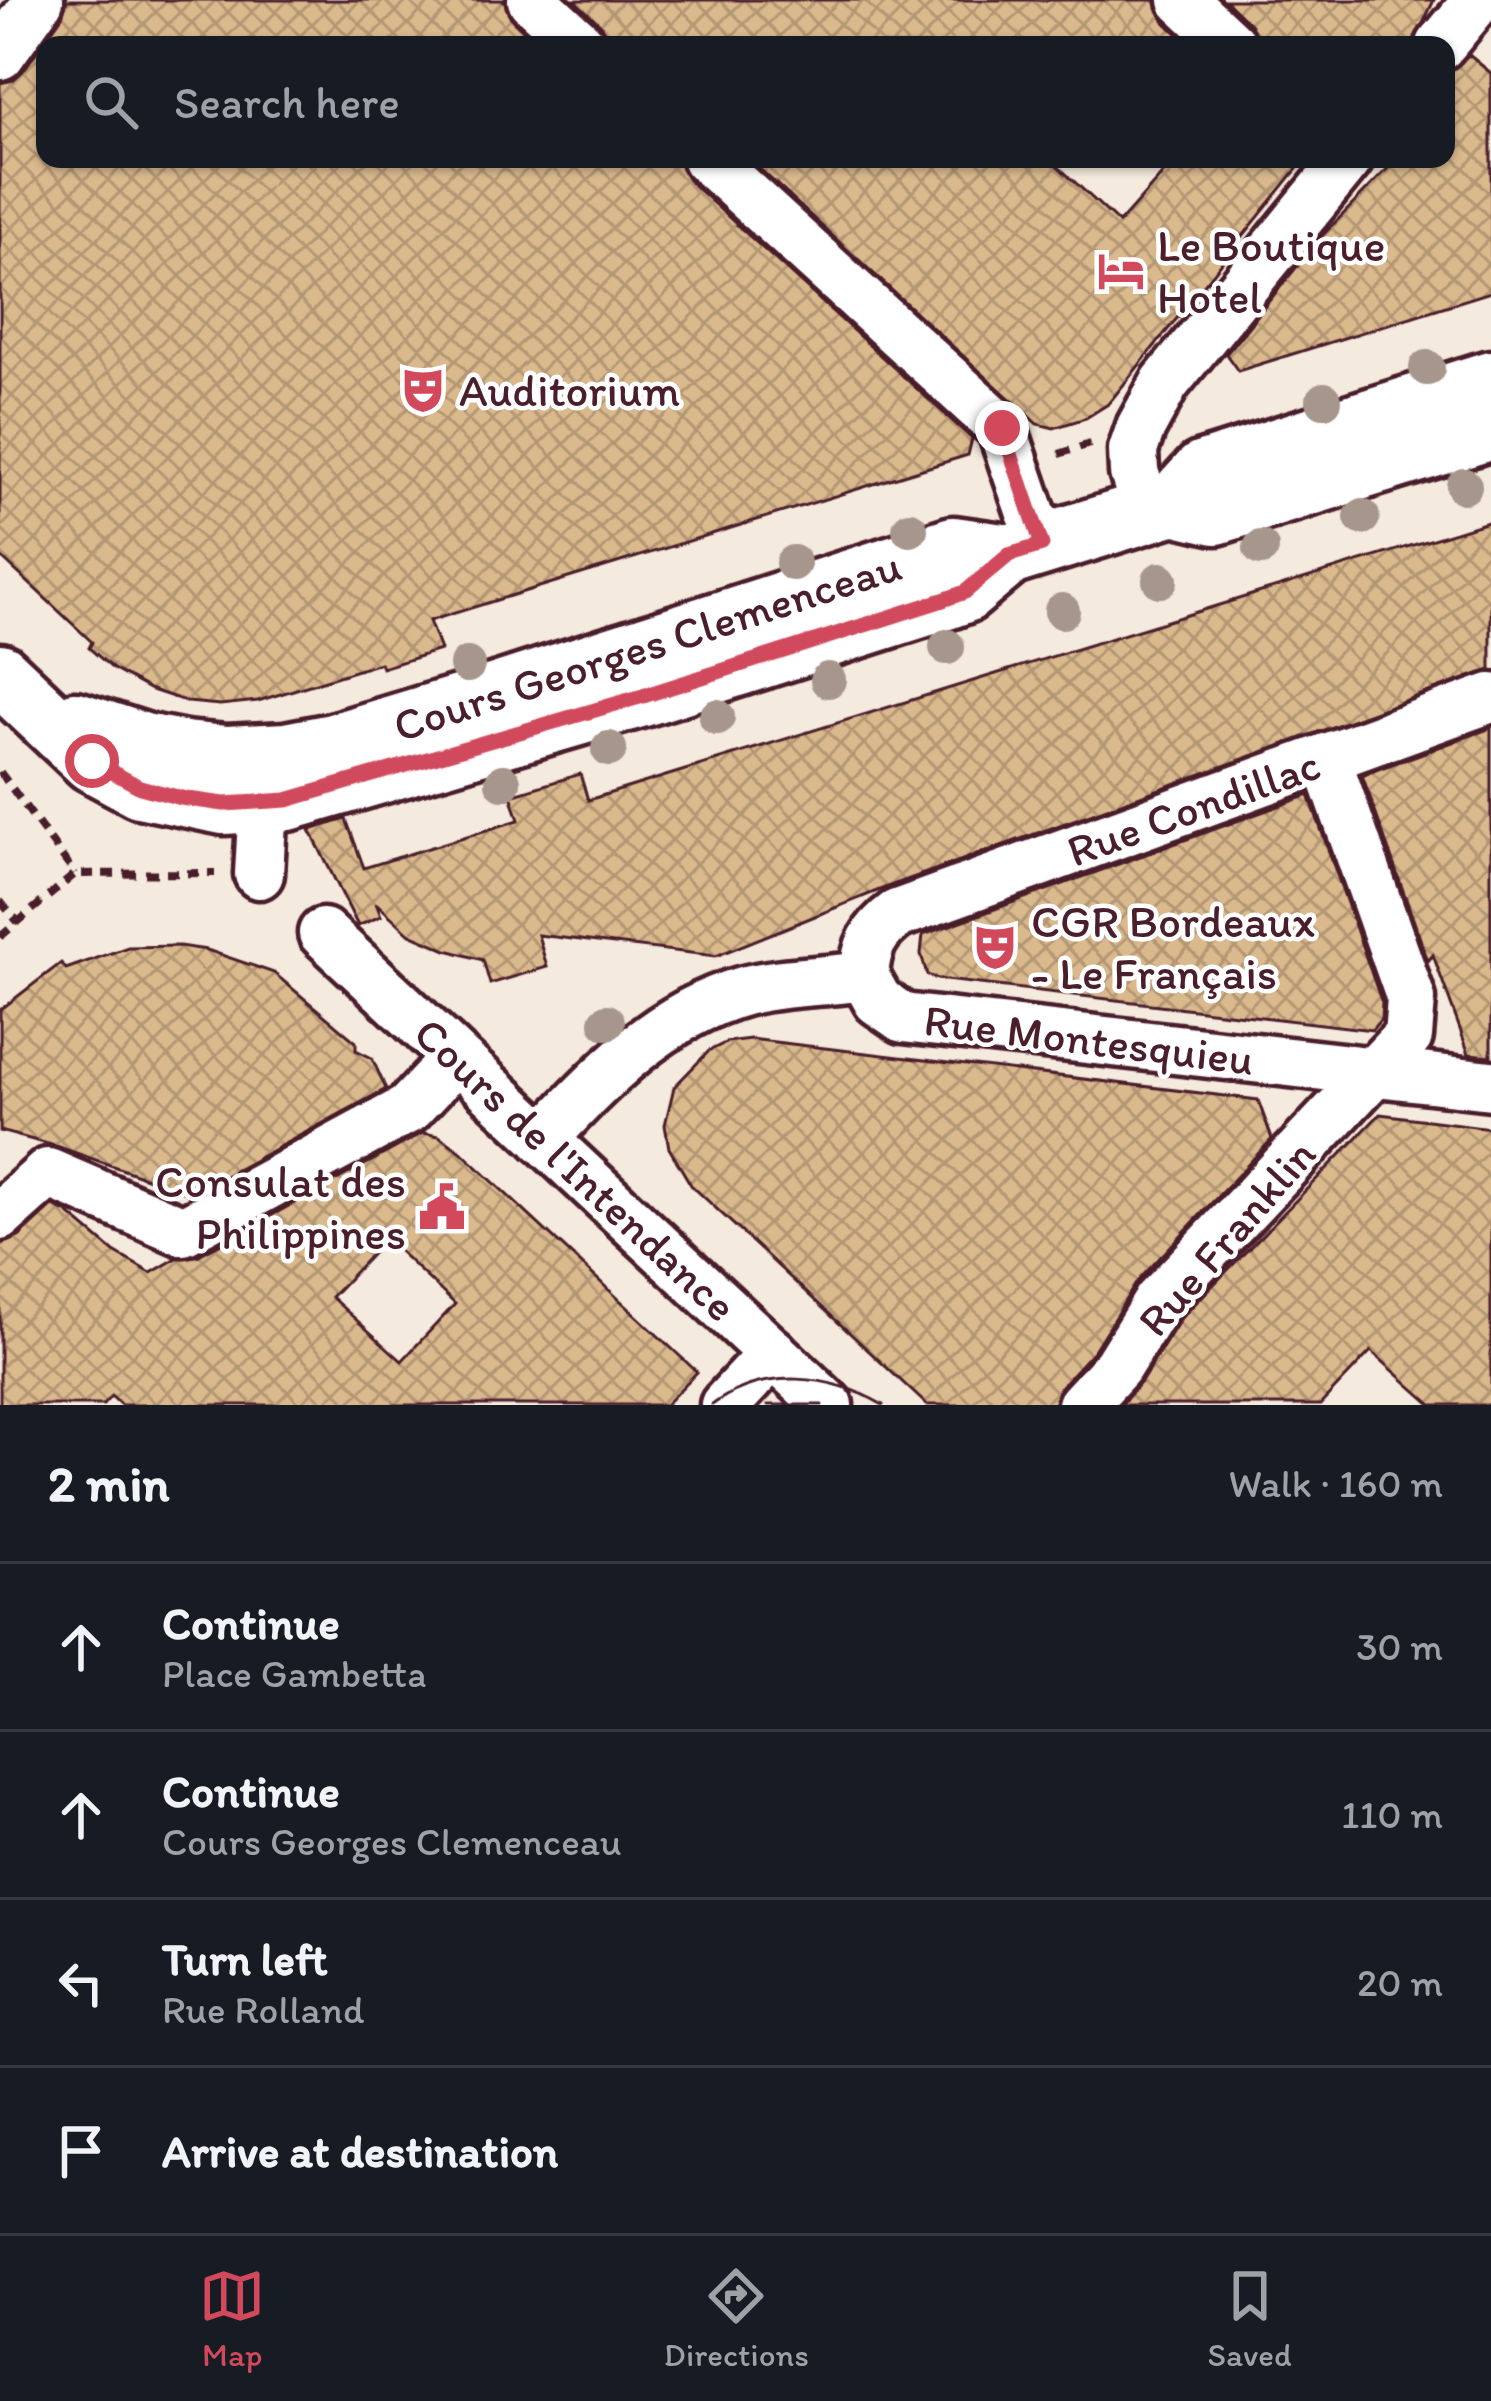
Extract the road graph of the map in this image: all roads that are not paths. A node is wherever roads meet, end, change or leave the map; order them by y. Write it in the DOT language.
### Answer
graph roads {
  1 [pos="39,0"];
  2 [pos="532,0"];
  3 [pos="1183,0"];
  4 [pos="1478,0"];
  5 [pos="571,36"];
  6 [pos="1222,36"];
  7 [pos="1448,36"];
  8 [pos="0,55"];
  9 [pos="717,168"];
  10 [pos="1341,168"];
  11 [pos="1491,381"];
  12 [pos="1491,429"];
  13 [pos="1160,508"];
  14 [pos="1025,550"];
  15 [pos="18,691"];
  16 [pos="1491,698"];
  17 [pos="1326,758"];
  18 [pos="279,785"];
  19 [pos="259,874"];
  20 [pos="323,933"];
  21 [pos="864,976"];
  22 [pos="456,1058"];
  23 [pos="1374,1073"];
  24 [pos="1491,1085"];
  25 [pos="543,1138"];
  26 [pos="0,1216"];
  27 [pos="773,1353"];
  28 [pos="725,1405"];
  29 [pos="828,1405"];
  30 [pos="1082,1405"];
  1 -- 8 [label="street"];
  2 -- 5 [label="street"];
  3 -- 6 [label="street"];
  4 -- 7 [label="street"];
  9 -- 14 [label="street"];
  10 -- 13 [label="street"];
  11 -- 13 [label="main road, Cours Georges Clemenceau"];
  12 -- 13 [label="main road, Cours Georges Clemenceau"];
  13 -- 14 [label="main road, Cours Georges Clemenceau"];
  14 -- 18 [label="main road, Cours Georges Clemenceau"];
  15 -- 18 [label="main road, Cours Georges Clemenceau"];
  16 -- 17 [label="street, Rue Condillac"];
  17 -- 21 [label="street, Rue Condillac"];
  17 -- 23 [label="street, Rue Franklin"];
  18 -- 19 [label="street"];
  20 -- 22 [label="street, Cours de l'Intendance"];
  21 -- 23 [label="street, Rue Montesquieu"];
  21 -- 25 [label="street, Rue Montesquieu"];
  22 -- 25 [label="street, Cours de l'Intendance"];
  22 -- 26 [label="street"];
  23 -- 24 [label="street, Rue Montesquieu"];
  23 -- 30 [label="street, Rue Franklin"];
  25 -- 27 [label="street, Cours de l'Intendance"];
  27 -- 28 [label="street"];
  27 -- 29 [label="street, Cours de l'Intendance"];
}
